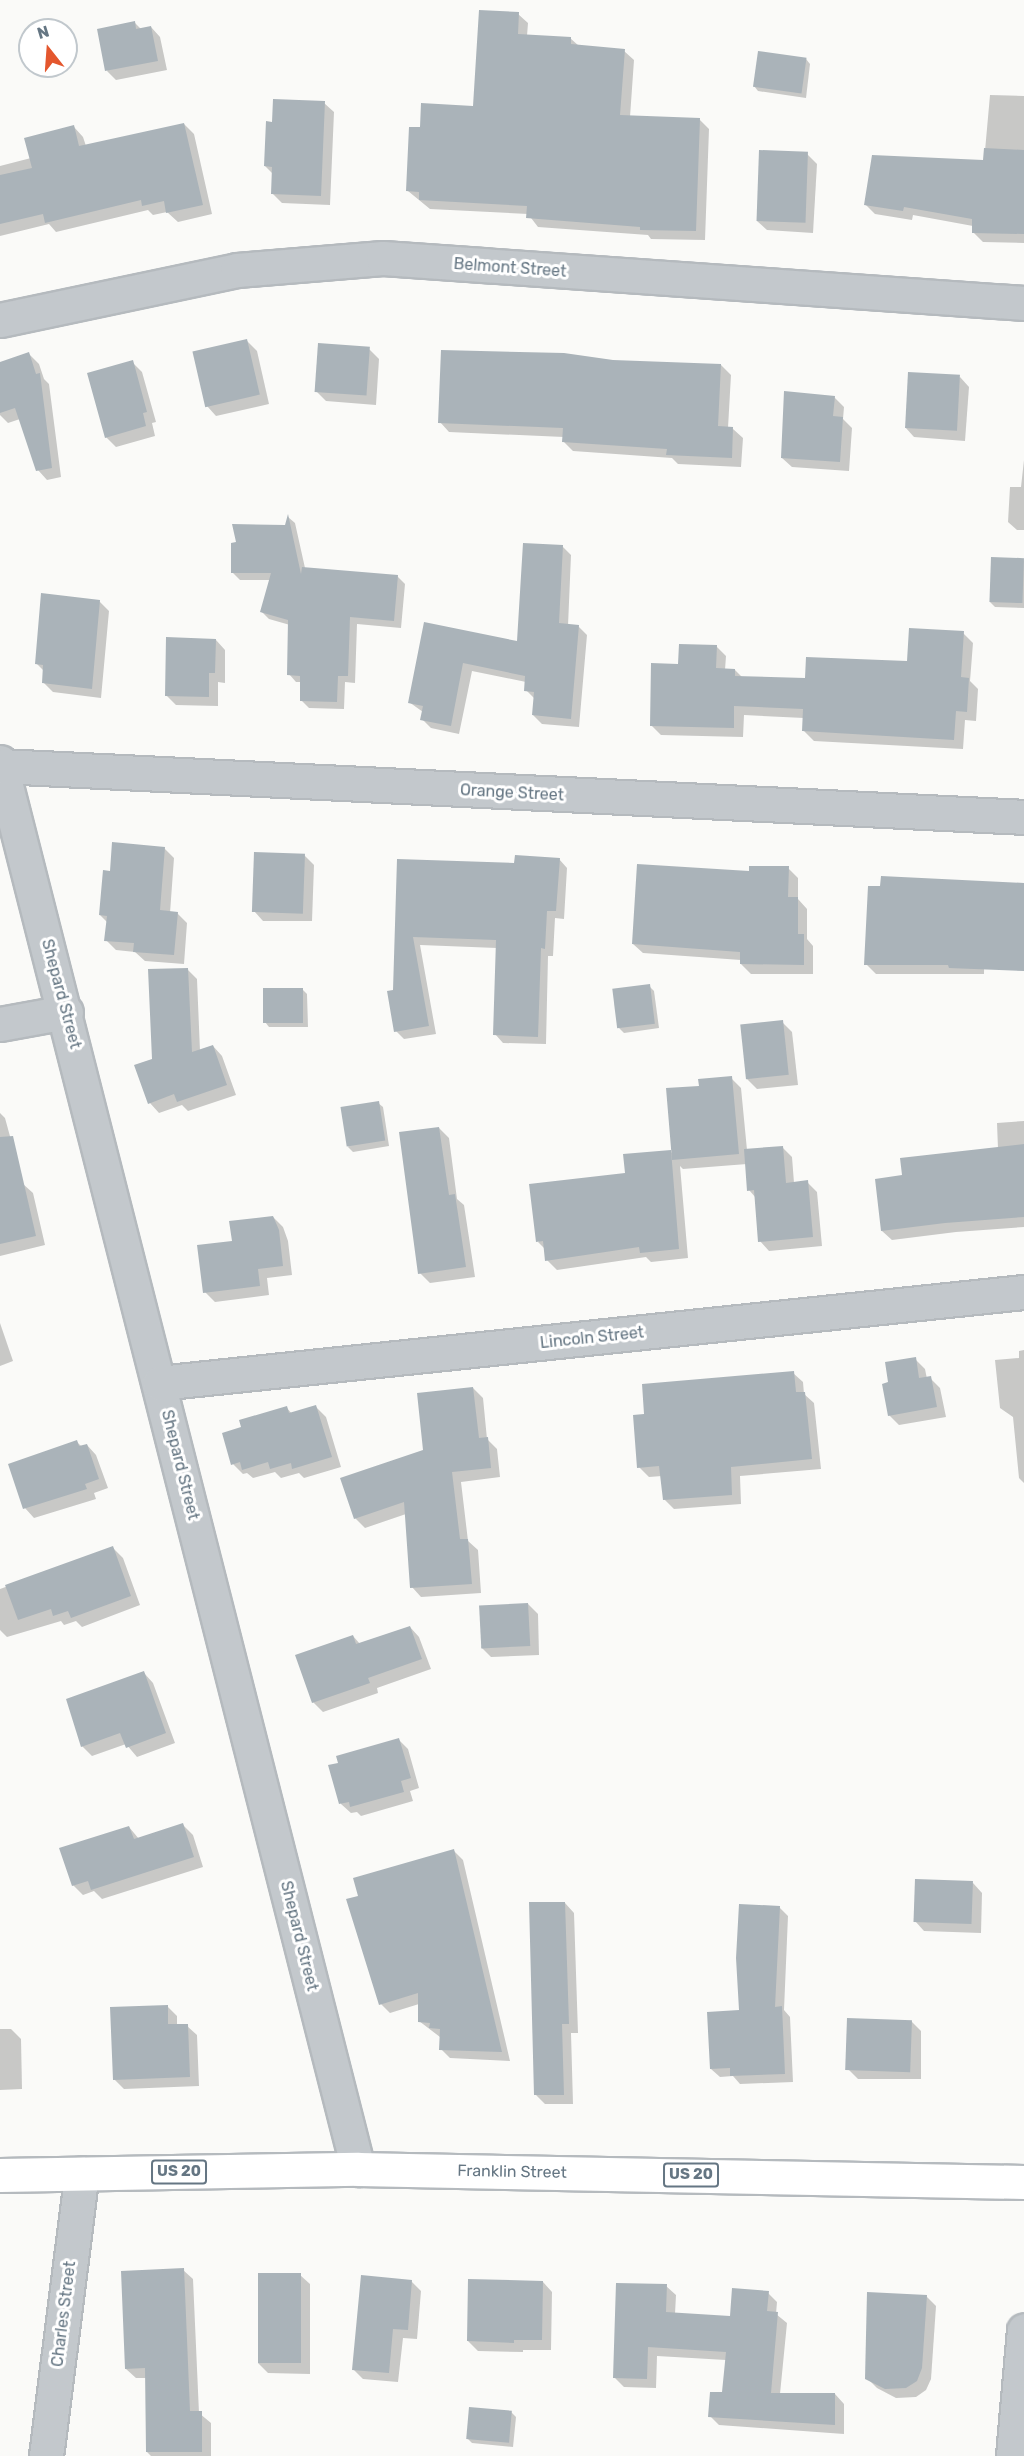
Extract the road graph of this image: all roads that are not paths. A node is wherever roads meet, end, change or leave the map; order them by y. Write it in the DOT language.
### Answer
graph roads {
  1 [pos="1024,303"];
  2 [pos="0,320"];
  3 [pos="1,764"];
  4 [pos="1024,817"];
  5 [pos="66,1012"];
  6 [pos="0,1024"];
  7 [pos="1024,1292"];
  8 [pos="159,1383"];
  9 [pos="358,2169"];
  10 [pos="82,2173"];
  11 [pos="0,2175"];
  12 [pos="1024,2182"];
  13 [pos="1024,2330"];
  14 [pos="46,2456"];
  15 [pos="1013,2456"];
  1 -- 2 [label="street, Belmont Street"];
  3 -- 4 [label="street, Orange Street"];
  3 -- 5 [label="street, Shepard Street"];
  5 -- 6 [label="street"];
  5 -- 8 [label="street, Shepard Street"];
  7 -- 8 [label="street, Lincoln Street"];
  8 -- 9 [label="street, Shepard Street"];
  9 -- 10 [label="main road, Franklin Street / US 20"];
  9 -- 12 [label="main road, Franklin Street / US 20"];
  10 -- 11 [label="main road, Franklin Street / US 20"];
  10 -- 14 [label="street, Charles Street"];
  13 -- 15 [label="street"];
}
